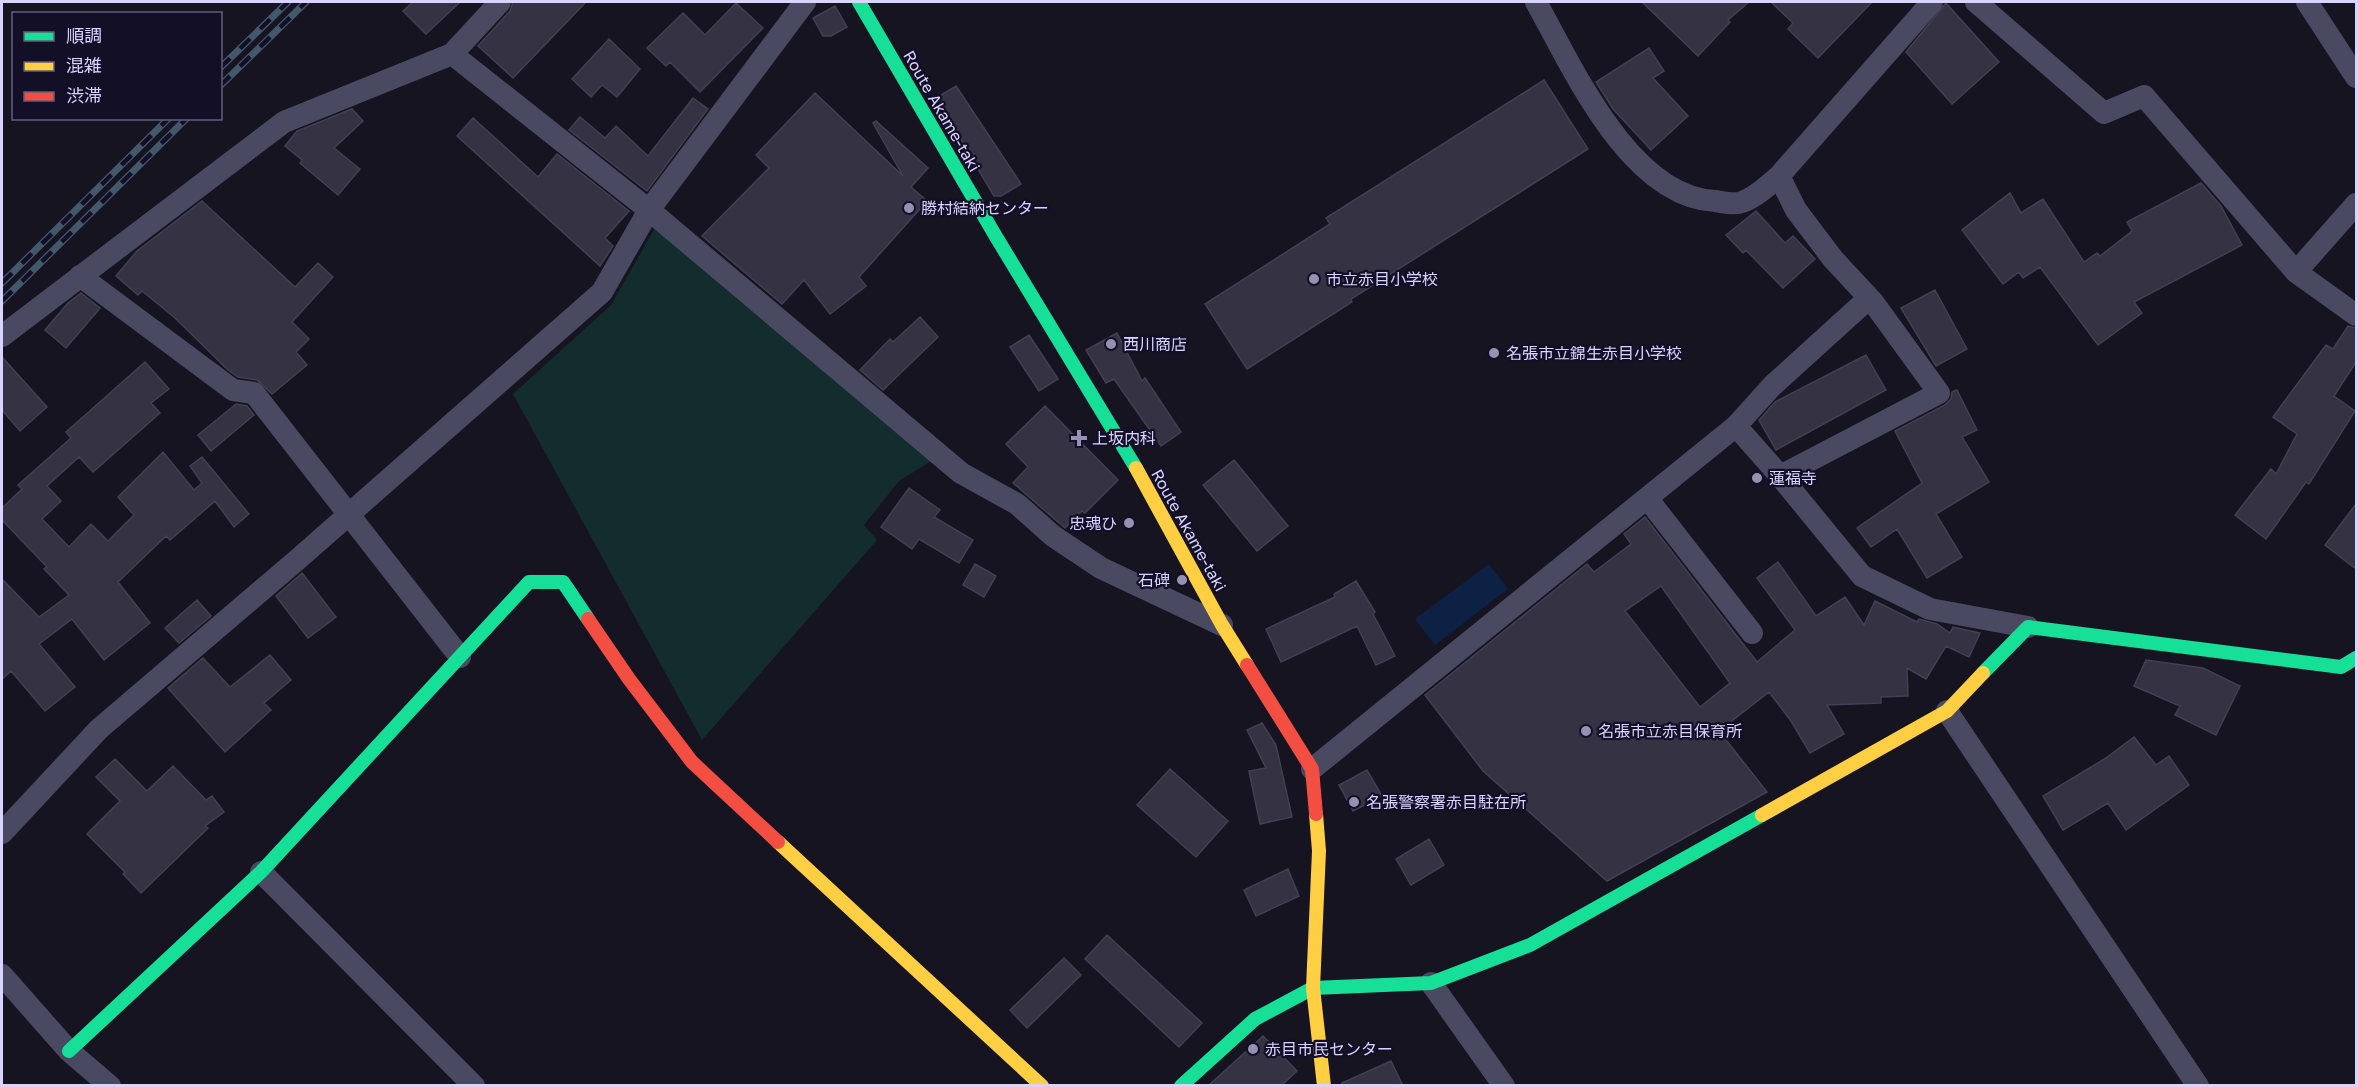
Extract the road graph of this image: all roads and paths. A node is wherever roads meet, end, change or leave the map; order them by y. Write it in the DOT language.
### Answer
graph roads {
  1 [pos="500,2"];
  2 [pos="805,2"];
  3 [pos="859,2"];
  4 [pos="1536,2"];
  5 [pos="1932,2"];
  6 [pos="1976,2"];
  7 [pos="2307,2"];
  8 [pos="452,54"];
  9 [pos="2356,76"];
  10 [pos="1779,176"];
  11 [pos="2356,204"];
  12 [pos="649,210"];
  13 [pos="2296,272"];
  14 [pos="80,276"];
  15 [pos="1869,298"];
  16 [pos="2356,315"];
  17 [pos="2,336"];
  18 [pos="1736,426"];
  19 [pos="1780,476"];
  20 [pos="1647,498"];
  21 [pos="348,515"];
  22 [pos="1222,625"];
  23 [pos="2028,627"];
  24 [pos="1752,633"];
  25 [pos="460,657"];
  26 [pos="2356,658"];
  27 [pos="1947,711"];
  28 [pos="1312,770"];
  29 [pos="2,833"];
  30 [pos="261,872"];
  31 [pos="2,975"];
  32 [pos="1431,983"];
  33 [pos="1313,988"];
  34 [pos="69,1051"];
  35 [pos="110,1086"];
  36 [pos="474,1086"];
  37 [pos="1042,1086"];
  38 [pos="1181,1086"];
  39 [pos="1324,1086"];
  40 [pos="1504,1086"];
  41 [pos="2198,1086"];
  1 -- 8 [label="street"];
  2 -- 12 [label="street"];
  3 -- 22 [label="street, Route Akame-taki"];
  4 -- 10 [label="street"];
  5 -- 10 [label="street"];
  6 -- 13 [label="street"];
  7 -- 9 [label="street"];
  8 -- 12 [label="street"];
  8 -- 14 [label="street"];
  10 -- 15 [label="street"];
  11 -- 13 [label="street"];
  12 -- 21 [label="street"];
  12 -- 22 [label="street"];
  13 -- 16 [label="street"];
  14 -- 17 [label="street"];
  14 -- 21 [label="street"];
  15 -- 18 [label="street"];
  15 -- 19 [label="street"];
  18 -- 19 [label="street"];
  18 -- 20 [label="street"];
  19 -- 23 [label="street"];
  20 -- 24 [label="street"];
  20 -- 28 [label="street"];
  21 -- 25 [label="street"];
  21 -- 29 [label="street"];
  22 -- 28 [label="street, Route Akame-taki"];
  23 -- 26 [label="street"];
  23 -- 27 [label="street"];
  25 -- 30 [label="street"];
  25 -- 37 [label="street"];
  27 -- 32 [label="street"];
  27 -- 41 [label="street"];
  28 -- 33 [label="street, Route Akame-taki"];
  30 -- 34 [label="street"];
  30 -- 36 [label="street"];
  31 -- 34 [label="street"];
  32 -- 33 [label="street"];
  32 -- 40 [label="street"];
  33 -- 38 [label="street"];
  33 -- 39 [label="street, Route Akame-taki"];
  34 -- 35 [label="street"];
}
